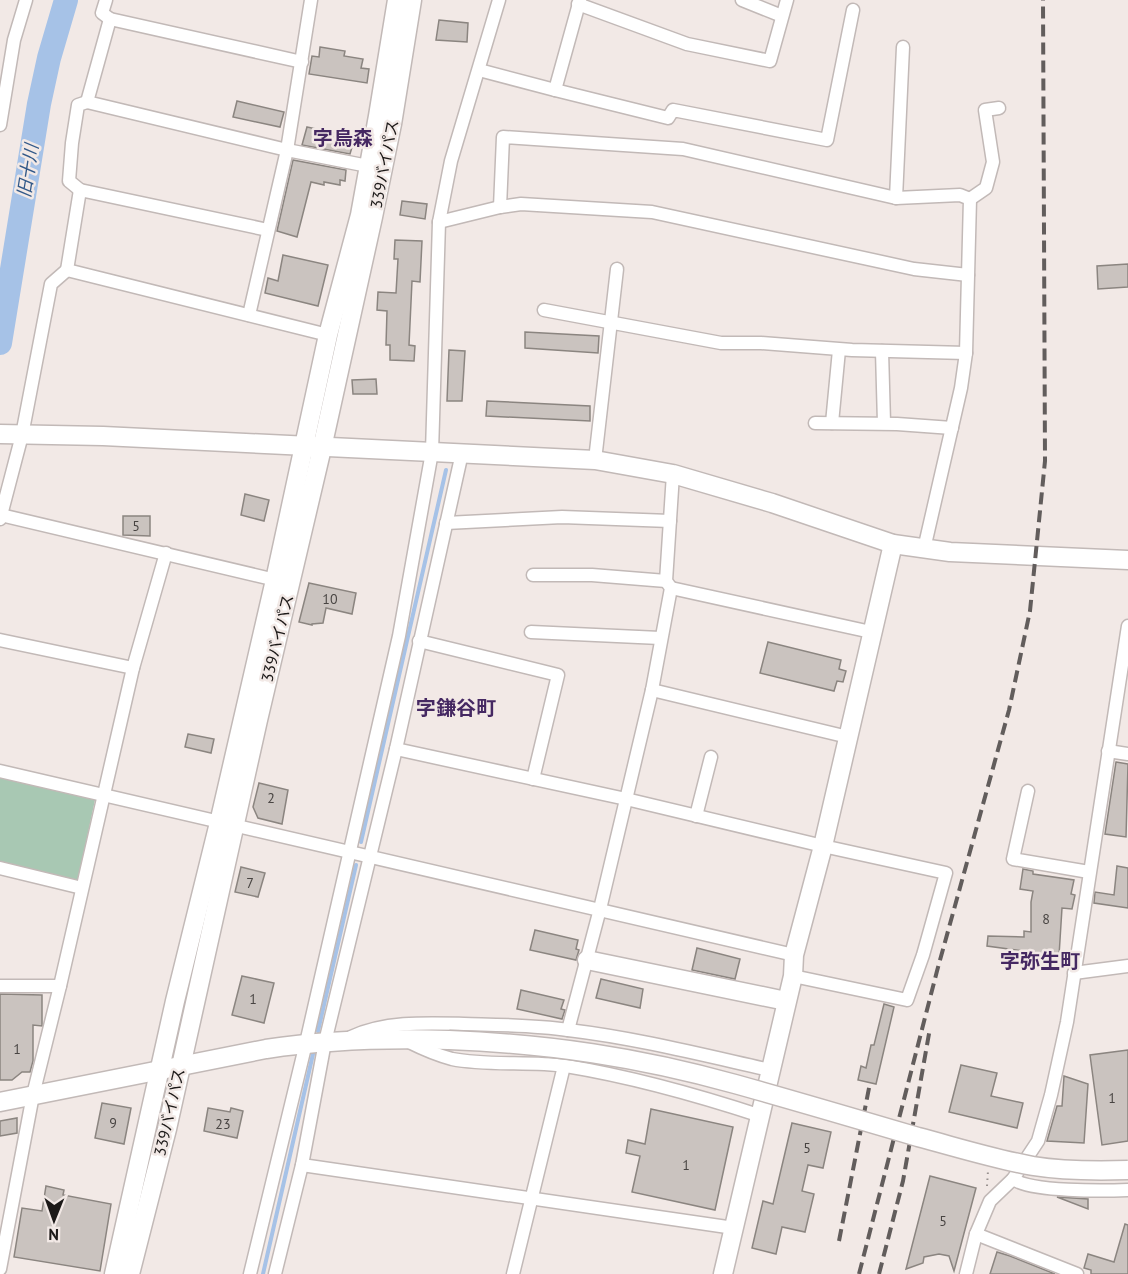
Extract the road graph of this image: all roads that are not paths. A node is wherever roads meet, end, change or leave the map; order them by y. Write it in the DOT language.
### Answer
graph roads {
  1 [pos="27,0"];
  2 [pos="106,0"];
  3 [pos="311,0"];
  4 [pos="397,0"];
  5 [pos="412,0"];
  6 [pos="499,0"];
  7 [pos="742,0"];
  8 [pos="787,0"];
  9 [pos="579,2"];
  10 [pos="853,10"];
  11 [pos="782,16"];
  12 [pos="110,19"];
  13 [pos="903,47"];
  14 [pos="302,62"];
  15 [pos="479,70"];
  16 [pos="555,90"];
  17 [pos="87,102"];
  18 [pos="999,108"];
  19 [pos="0,125"];
  20 [pos="287,150"];
  21 [pos="369,166"];
  22 [pos="80,190"];
  23 [pos="896,198"];
  24 [pos="970,199"];
  25 [pos="500,207"];
  26 [pos="439,222"];
  27 [pos="268,230"];
  28 [pos="617,269"];
  29 [pos="67,270"];
  30 [pos="968,276"];
  31 [pos="544,310"];
  32 [pos="249,315"];
  33 [pos="612,323"];
  34 [pos="328,334"];
  35 [pos="839,350"];
  36 [pos="882,351"];
  37 [pos="966,353"];
  38 [pos="815,423"];
  39 [pos="832,423"];
  40 [pos="884,423"];
  41 [pos="952,428"];
  42 [pos="0,434"];
  43 [pos="22,435"];
  44 [pos="313,447"];
  45 [pos="432,452"];
  46 [pos="462,453"];
  47 [pos="595,460"];
  48 [pos="673,474"];
  49 [pos="1,517"];
  50 [pos="670,521"];
  51 [pos="446,523"];
  52 [pos="893,543"];
  53 [pos="924,549"];
  54 [pos="166,553"];
  55 [pos="1128,560"];
  56 [pos="533,575"];
  57 [pos="283,581"];
  58 [pos="669,585"];
  59 [pos="1128,626"];
  60 [pos="531,632"];
  61 [pos="871,632"];
  62 [pos="660,638"];
  63 [pos="0,640"];
  64 [pos="419,641"];
  65 [pos="133,668"];
  66 [pos="652,690"];
  67 [pos="848,737"];
  68 [pos="396,749"];
  69 [pos="1108,751"];
  70 [pos="1128,754"];
  71 [pos="711,757"];
  72 [pos="0,771"];
  73 [pos="533,779"];
  74 [pos="1028,791"];
  75 [pos="104,795"];
  76 [pos="626,799"];
  77 [pos="696,816"];
  78 [pos="226,824"];
  79 [pos="823,846"];
  80 [pos="350,851"];
  81 [pos="369,856"];
  82 [pos="0,868"];
  83 [pos="1089,872"];
  84 [pos="82,888"];
  85 [pos="600,909"];
  86 [pos="794,955"];
  87 [pos="587,960"];
  88 [pos="1128,966"];
  89 [pos="1074,973"];
  90 [pos="793,976"];
  91 [pos="0,986"];
  92 [pos="60,986"];
  93 [pos="786,1001"];
  94 [pos="568,1030"];
  95 [pos="403,1039"];
  96 [pos="345,1040"];
  97 [pos="325,1042"];
  98 [pos="306,1043"];
  99 [pos="180,1066"];
  100 [pos="564,1066"];
  101 [pos="160,1070"];
  102 [pos="770,1070"];
  103 [pos="33,1095"];
  104 [pos="0,1102"];
  105 [pos="761,1116"];
  106 [pos="302,1166"];
  107 [pos="1128,1170"];
  108 [pos="1013,1179"];
  109 [pos="1128,1190"];
  110 [pos="531,1197"];
  111 [pos="734,1228"];
  112 [pos="976,1234"];
  113 [pos="0,1269"];
  114 [pos="114,1274"];
  115 [pos="130,1274"];
  116 [pos="250,1274"];
  117 [pos="275,1274"];
  118 [pos="513,1274"];
  119 [pos="723,1274"];
  120 [pos="966,1274"];
  121 [pos="1077,1274"];
  1 -- 19 [label="street"];
  2 -- 12 [label="street"];
  3 -- 14 [label="street"];
  4 -- 21 [label="street"];
  5 -- 44 [label="street, 339バイパス"];
  6 -- 15 [label="street"];
  7 -- 11 [label="street"];
  8 -- 11 [label="street"];
  9 -- 11 [label="street"];
  9 -- 16 [label="street"];
  10 -- 16 [label="street"];
  12 -- 14 [label="street"];
  12 -- 17 [label="street"];
  13 -- 23 [label="street"];
  14 -- 20 [label="street"];
  15 -- 16 [label="street"];
  15 -- 26 [label="street"];
  17 -- 20 [label="street"];
  17 -- 22 [label="street"];
  18 -- 24 [label="street"];
  20 -- 21 [label="street"];
  20 -- 27 [label="street"];
  21 -- 34 [label="street"];
  22 -- 27 [label="street"];
  22 -- 29 [label="street"];
  23 -- 24 [label="street"];
  23 -- 25 [label="street"];
  24 -- 30 [label="street"];
  25 -- 26 [label="street"];
  25 -- 30 [label="street"];
  26 -- 45 [label="street"];
  27 -- 32 [label="street"];
  28 -- 33 [label="street"];
  29 -- 32 [label="street"];
  29 -- 43 [label="street"];
  30 -- 37 [label="street"];
  31 -- 33 [label="street"];
  32 -- 34 [label="street"];
  33 -- 35 [label="street"];
  33 -- 47 [label="street"];
  34 -- 44 [label="street"];
  35 -- 36 [label="street"];
  35 -- 39 [label="street"];
  36 -- 37 [label="street"];
  36 -- 40 [label="street"];
  37 -- 41 [label="street"];
  38 -- 39 [label="street"];
  39 -- 40 [label="street"];
  40 -- 41 [label="street"];
  41 -- 53 [label="street"];
  42 -- 43 [label="street"];
  43 -- 44 [label="street"];
  43 -- 49 [label="street"];
  44 -- 45 [label="street"];
  44 -- 57 [label="street, 339バイパス"];
  45 -- 46 [label="street"];
  45 -- 80 [label="street"];
  46 -- 47 [label="street"];
  46 -- 51 [label="street"];
  47 -- 48 [label="street"];
  48 -- 50 [label="street"];
  48 -- 52 [label="street"];
  49 -- 54 [label="street"];
  50 -- 51 [label="street"];
  50 -- 58 [label="street"];
  51 -- 64 [label="street"];
  52 -- 53 [label="street"];
  52 -- 61 [label="street"];
  53 -- 55 [label="street"];
  54 -- 57 [label="street"];
  54 -- 65 [label="street"];
  56 -- 58 [label="street"];
  57 -- 78 [label="street, 339バイパス"];
  58 -- 61 [label="street"];
  58 -- 62 [label="street"];
  59 -- 69 [label="street"];
  60 -- 62 [label="street"];
  61 -- 67 [label="street"];
  62 -- 66 [label="street"];
  63 -- 65 [label="street"];
  64 -- 68 [label="street"];
  64 -- 73 [label="street"];
  65 -- 75 [label="street"];
  66 -- 67 [label="street"];
  66 -- 76 [label="street"];
  67 -- 79 [label="street"];
  68 -- 73 [label="street"];
  68 -- 81 [label="street"];
  69 -- 70 [label="street"];
  69 -- 83 [label="street"];
  71 -- 77 [label="street"];
  72 -- 75 [label="street"];
  73 -- 76 [label="street"];
  74 -- 83 [label="street"];
  75 -- 78 [label="street"];
  75 -- 84 [label="street"];
  76 -- 77 [label="street"];
  76 -- 85 [label="street"];
  77 -- 79 [label="street"];
  78 -- 80 [label="street"];
  78 -- 99 [label="street, 339バイパス"];
  78 -- 101 [label="street"];
  79 -- 86 [label="street"];
  79 -- 90 [label="street"];
  80 -- 81 [label="street"];
  80 -- 98 [label="street"];
  81 -- 85 [label="street"];
  81 -- 97 [label="street"];
  82 -- 84 [label="street"];
  83 -- 89 [label="street"];
  84 -- 92 [label="street"];
  85 -- 86 [label="street"];
  85 -- 87 [label="street"];
  86 -- 90 [label="street"];
  87 -- 93 [label="street"];
  87 -- 94 [label="street"];
  88 -- 89 [label="street"];
  89 -- 108 [label="street"];
  90 -- 93 [label="street"];
  91 -- 92 [label="street"];
  92 -- 103 [label="street"];
  93 -- 102 [label="street"];
  94 -- 96 [label="street"];
  94 -- 102 [label="street"];
  95 -- 96 [label="street"];
  95 -- 100 [label="street"];
  95 -- 107 [label="street, bridge"];
  96 -- 97 [label="street"];
  97 -- 98 [label="street"];
  97 -- 106 [label="street"];
  98 -- 99 [label="street"];
  98 -- 116 [label="street"];
  99 -- 101 [label="street"];
  99 -- 115 [label="street, 339バイパス"];
  100 -- 105 [label="street"];
  100 -- 110 [label="street"];
  101 -- 103 [label="street"];
  101 -- 114 [label="street"];
  102 -- 105 [label="street"];
  103 -- 104 [label="street"];
  103 -- 113 [label="street"];
  105 -- 111 [label="street"];
  106 -- 110 [label="street"];
  106 -- 117 [label="street"];
  108 -- 109 [label="street"];
  108 -- 112 [label="street"];
  110 -- 111 [label="street"];
  110 -- 118 [label="street"];
  111 -- 119 [label="street"];
  112 -- 120 [label="street"];
  112 -- 121 [label="street"];
}
